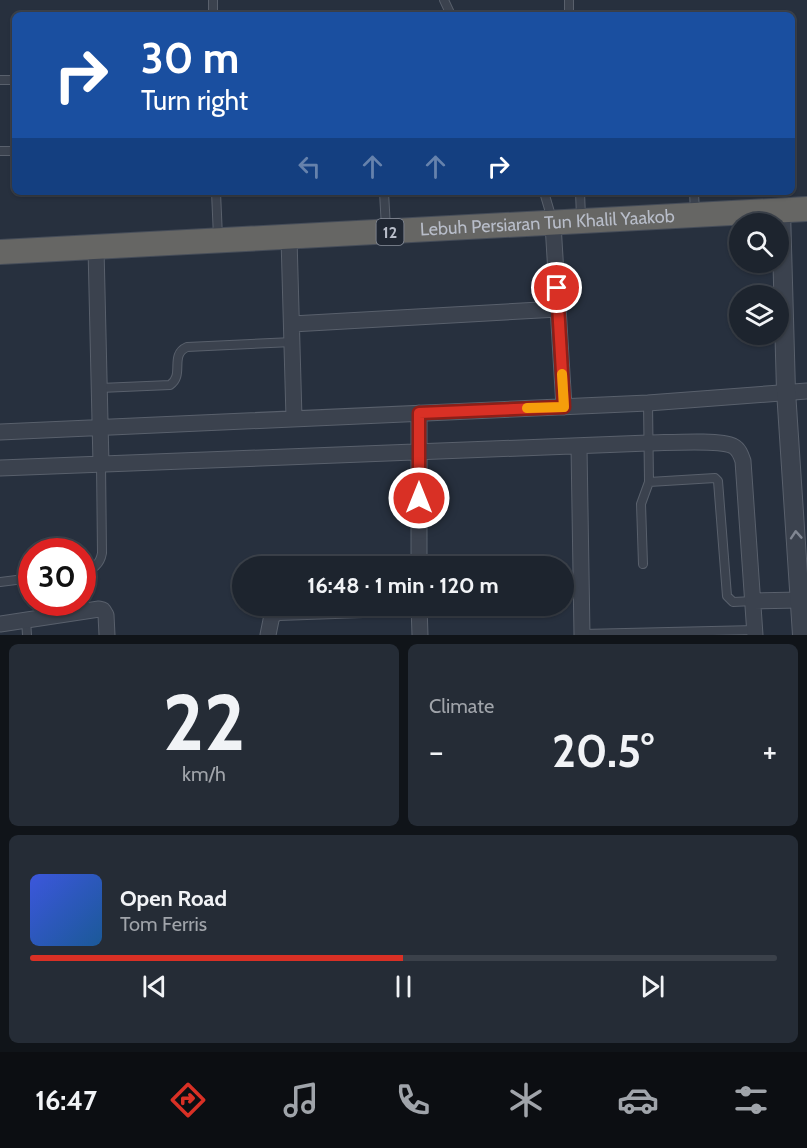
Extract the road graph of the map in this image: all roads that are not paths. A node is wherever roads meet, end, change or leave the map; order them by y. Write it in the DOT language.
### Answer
graph roads {
  1 [pos="216,195"];
  2 [pos="384,195"];
  3 [pos="545,195"];
  4 [pos="579,195"];
  5 [pos="694,203"];
  6 [pos="807,209"];
  7 [pos="780,210"];
  8 [pos="582,222"];
  9 [pos="553,224"];
  10 [pos="386,232"];
  11 [pos="289,238"];
  12 [pos="218,242"];
  13 [pos="96,248"];
  14 [pos="0,252"];
  15 [pos="558,309"];
  16 [pos="292,324"];
  17 [pos="293,342"];
  18 [pos="100,388"];
  19 [pos="786,391"];
  20 [pos="807,391"];
  21 [pos="648,403"];
  22 [pos="564,407"];
  23 [pos="419,413"];
  24 [pos="294,418"];
  25 [pos="100,427"];
  26 [pos="0,432"];
  27 [pos="648,443"];
  28 [pos="579,447"];
  29 [pos="419,452"];
  30 [pos="101,464"];
  31 [pos="0,468"];
  32 [pos="649,482"];
  33 [pos="419,556"];
  34 [pos="643,564"];
  35 [pos="96,566"];
  36 [pos="18,580"];
  37 [pos="0,582"];
  38 [pos="800,600"];
  39 [pos="754,601"];
  40 [pos="419,616"];
  41 [pos="0,624"];
  42 [pos="26,627"];
  43 [pos="755,632"];
  44 [pos="582,634"];
  45 [pos="107,635"];
  46 [pos="420,635"];
  47 [pos="802,635"];
  1 -- 12 [label="lane"];
  2 -- 10 [label="lane"];
  3 -- 9 [label="lane"];
  4 -- 8 [label="lane"];
  5 -- 7 [label="highway, Lebuh Persiaran Tun Khalil Yaakob / 12"];
  5 -- 8 [label="highway, Lebuh Persiaran Tun Khalil Yaakob / 12"];
  6 -- 7 [label="highway, Lebuh Persiaran Tun Khalil Yaakob / 12"];
  7 -- 19 [label="street"];
  8 -- 9 [label="highway, Lebuh Persiaran Tun Khalil Yaakob / 12"];
  9 -- 10 [label="highway, Lebuh Persiaran Tun Khalil Yaakob / 12"];
  9 -- 15 [label="street"];
  10 -- 11 [label="highway, Lebuh Persiaran Tun Khalil Yaakob / 12"];
  11 -- 12 [label="highway, Lebuh Persiaran Tun Khalil Yaakob / 12"];
  11 -- 16 [label="street"];
  12 -- 13 [label="highway, Lebuh Persiaran Tun Khalil Yaakob / 12"];
  13 -- 14 [label="highway, Lebuh Persiaran Tun Khalil Yaakob / 12"];
  13 -- 18 [label="street"];
  15 -- 16 [label="street"];
  15 -- 22 [label="street"];
  16 -- 17 [label="street"];
  17 -- 18 [label="lane"];
  17 -- 24 [label="street"];
  18 -- 25 [label="street"];
  19 -- 20 [label="street"];
  19 -- 21 [label="street"];
  38 -- 19 [label="street, one-way"];
  21 -- 22 [label="street"];
  21 -- 27 [label="lane"];
  22 -- 23 [label="street"];
  23 -- 24 [label="street"];
  23 -- 29 [label="street"];
  24 -- 25 [label="street"];
  25 -- 26 [label="street"];
  25 -- 30 [label="street"];
  27 -- 28 [label="street"];
  27 -- 32 [label="lane"];
  27 -- 39 [label="street"];
  28 -- 29 [label="street"];
  28 -- 44 [label="street"];
  29 -- 30 [label="street"];
  29 -- 33 [label="street"];
  30 -- 31 [label="street"];
  30 -- 35 [label="lane"];
  32 -- 34 [label="lane"];
  32 -- 39 [label="lane"];
  36 -- 37 [label="lane"];
  38 -- 39 [label="street"];
  38 -- 47 [label="street"];
  39 -- 43 [label="street"];
  40 -- 46 [label="street"];
  41 -- 42 [label="street"];
  42 -- 45 [label="street"];
  43 -- 44 [label="lane"];
}
